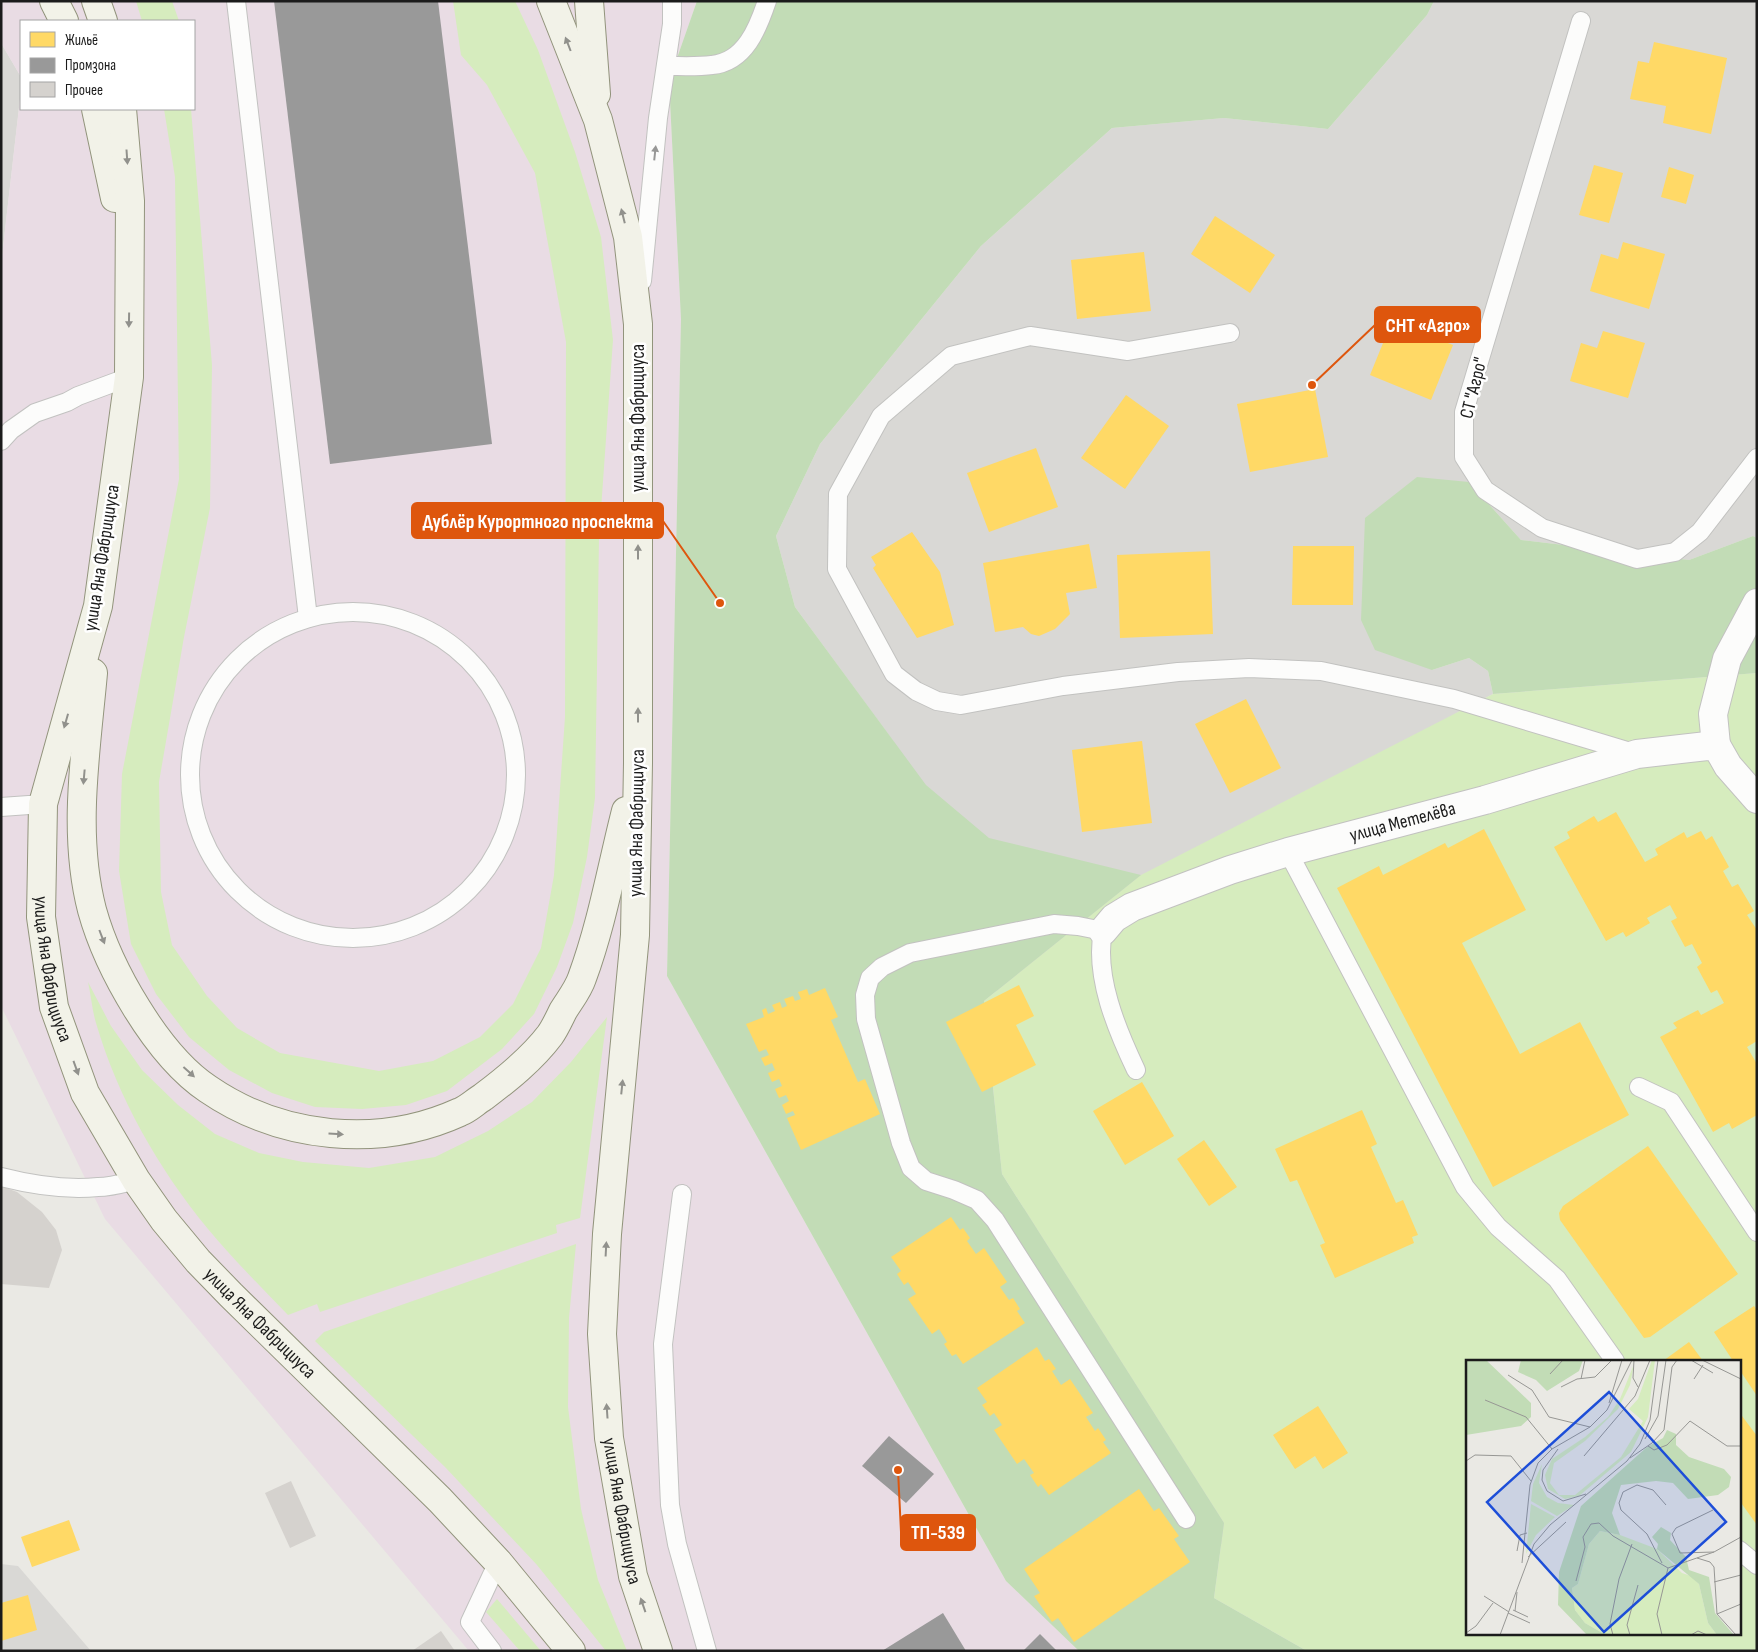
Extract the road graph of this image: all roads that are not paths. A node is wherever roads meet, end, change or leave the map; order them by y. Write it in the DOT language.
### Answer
graph roads {
  1 [pos="54,1"];
  2 [pos="96,1"];
  3 [pos="236,1"];
  4 [pos="551,1"];
  5 [pos="589,1"];
  6 [pos="672,1"];
  7 [pos="767,1"];
  8 [pos="64,20"];
  9 [pos="103,20"];
  10 [pos="1581,21"];
  11 [pos="666,66"];
  12 [pos="96,110"];
  13 [pos="122,110"];
  14 [pos="598,120"];
  15 [pos="130,274"];
  16 [pos="638,324"];
  17 [pos="1230,333"];
  18 [pos="128,377"];
  19 [pos="1,441"];
  20 [pos="1757,458"];
  21 [pos="1757,604"];
  22 [pos="98,606"];
  23 [pos="308,618"];
  24 [pos="1716,745"];
  25 [pos="1637,754"];
  26 [pos="638,763"];
  27 [pos="1757,799"];
  28 [pos="43,804"];
  29 [pos="1,806"];
  30 [pos="1288,852"];
  31 [pos="1103,932"];
  32 [pos="1136,1070"];
  33 [pos="1639,1087"];
  34 [pos="1,1177"];
  35 [pos="136,1180"];
  36 [pos="682,1194"];
  37 [pos="1757,1232"];
  38 [pos="1614,1360"];
  39 [pos="1186,1519"];
  40 [pos="1740,1551"];
  41 [pos="498,1562"];
  42 [pos="1757,1565"];
  43 [pos="492,1651"];
  44 [pos="571,1651"];
  45 [pos="658,1651"];
  46 [pos="707,1651"];
  1 -- 8 [label="main road"];
  2 -- 9 [label="main road"];
  3 -- 23 [label="lane"];
  14 -- 4 [label="main road, улица Яна Фабрициуса, one-way"];
  5 -- 14 [label="main road"];
  6 -- 11 [label="lane"];
  7 -- 11 [label="lane"];
  10 -- 20 [label="lane, СТ \"Агро\""];
  16 -- 11 [label="lane, one-way"];
  12 -- 15 [label="main road"];
  13 -- 15 [label="main road, улица Яна Фабрициуса, one-way"];
  16 -- 14 [label="main road, улица Яна Фабрициуса, one-way"];
  15 -- 18 [label="main road, улица Яна Фабрициуса, one-way"];
  26 -- 16 [label="main road, улица Яна Фабрициуса, one-way"];
  17 -- 25 [label="lane"];
  18 -- 19 [label="lane"];
  18 -- 22 [label="main road, улица Яна Фабрициуса"];
  21 -- 24 [label="street"];
  22 -- 26 [label="main road, one-way"];
  22 -- 28 [label="main road, улица Яна Фабрициуса, one-way"];
  23 -- 23 [label="lane"];
  24 -- 25 [label="street, улица Метелёва"];
  24 -- 27 [label="street"];
  25 -- 30 [label="street, улица Метелёва"];
  45 -- 26 [label="main road, улица Яна Фабрициуса, one-way"];
  28 -- 29 [label="lane"];
  28 -- 35 [label="main road, улица Яна Фабрициуса, one-way"];
  30 -- 31 [label="street, улица Метелёва"];
  30 -- 38 [label="lane"];
  31 -- 32 [label="lane"];
  31 -- 39 [label="lane"];
  33 -- 37 [label="lane"];
  34 -- 35 [label="lane"];
  35 -- 41 [label="main road, улица Яна Фабрициуса"];
  36 -- 46 [label="lane"];
  40 -- 42 [label="lane"];
  41 -- 43 [label="lane"];
  41 -- 44 [label="main road, улица Яна Фабрициуса"];
}
